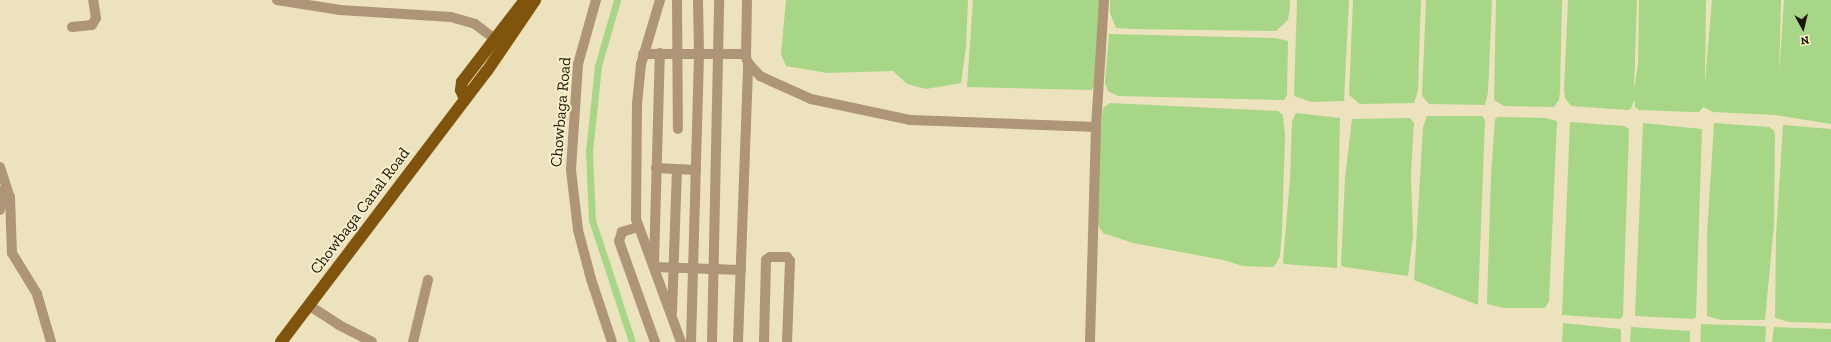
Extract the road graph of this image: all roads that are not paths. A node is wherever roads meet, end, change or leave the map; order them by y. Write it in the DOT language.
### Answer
graph roads {
  1 [pos="93,0"];
  2 [pos="277,0"];
  3 [pos="525,0"];
  4 [pos="535,0"];
  5 [pos="596,0"];
  6 [pos="660,0"];
  7 [pos="677,0"];
  8 [pos="698,0"];
  9 [pos="719,0"];
  10 [pos="747,0"];
  11 [pos="1104,0"];
  12 [pos="72,27"];
  13 [pos="499,41"];
  14 [pos="660,53"];
  15 [pos="679,53"];
  16 [pos="699,53"];
  17 [pos="643,54"];
  18 [pos="718,54"];
  19 [pos="747,59"];
  20 [pos="1096,127"];
  21 [pos="678,129"];
  22 [pos="0,167"];
  23 [pos="656,168"];
  24 [pos="677,169"];
  25 [pos="696,170"];
  26 [pos="4,195"];
  27 [pos="0,210"];
  28 [pos="638,227"];
  29 [pos="674,268"];
  30 [pos="654,269"];
  31 [pos="694,269"];
  32 [pos="714,269"];
  33 [pos="741,270"];
  34 [pos="428,280"];
  35 [pos="310,306"];
  36 [pos="672,318"];
  37 [pos="52,342"];
  38 [pos="281,342"];
  39 [pos="372,342"];
  40 [pos="413,342"];
  41 [pos="612,342"];
  42 [pos="655,342"];
  43 [pos="681,342"];
  44 [pos="691,342"];
  45 [pos="712,342"];
  46 [pos="738,342"];
  47 [pos="764,342"];
  48 [pos="787,342"];
  49 [pos="1090,342"];
  1 -- 12 [label="street"];
  2 -- 13 [label="street"];
  3 -- 13 [label="main road"];
  4 -- 13 [label="main road"];
  5 -- 41 [label="street, Chowbaga Road"];
  6 -- 17 [label="street"];
  7 -- 15 [label="street"];
  8 -- 16 [label="street"];
  9 -- 18 [label="street"];
  10 -- 19 [label="street"];
  11 -- 20 [label="street"];
  13 -- 35 [label="main road, Chowbaga Canal Road"];
  14 -- 15 [label="street"];
  14 -- 17 [label="street"];
  14 -- 23 [label="street"];
  15 -- 16 [label="street"];
  15 -- 21 [label="street"];
  16 -- 18 [label="street"];
  16 -- 25 [label="street"];
  17 -- 28 [label="street"];
  18 -- 19 [label="street"];
  18 -- 32 [label="street"];
  19 -- 20 [label="street"];
  19 -- 33 [label="street"];
  20 -- 49 [label="street"];
  22 -- 26 [label="street"];
  23 -- 24 [label="street"];
  23 -- 30 [label="street"];
  24 -- 25 [label="street"];
  24 -- 29 [label="street"];
  25 -- 31 [label="street"];
  26 -- 27 [label="street"];
  26 -- 37 [label="street"];
  28 -- 30 [label="street"];
  28 -- 42 [label="street"];
  29 -- 30 [label="street"];
  29 -- 31 [label="street"];
  29 -- 36 [label="street"];
  30 -- 36 [label="street"];
  31 -- 32 [label="street"];
  31 -- 44 [label="street"];
  32 -- 33 [label="street"];
  32 -- 45 [label="street"];
  33 -- 46 [label="street"];
  34 -- 40 [label="street"];
  35 -- 38 [label="main road, Chowbaga Canal Road"];
  35 -- 39 [label="street"];
  36 -- 43 [label="street"];
  47 -- 48 [label="street"];
}
